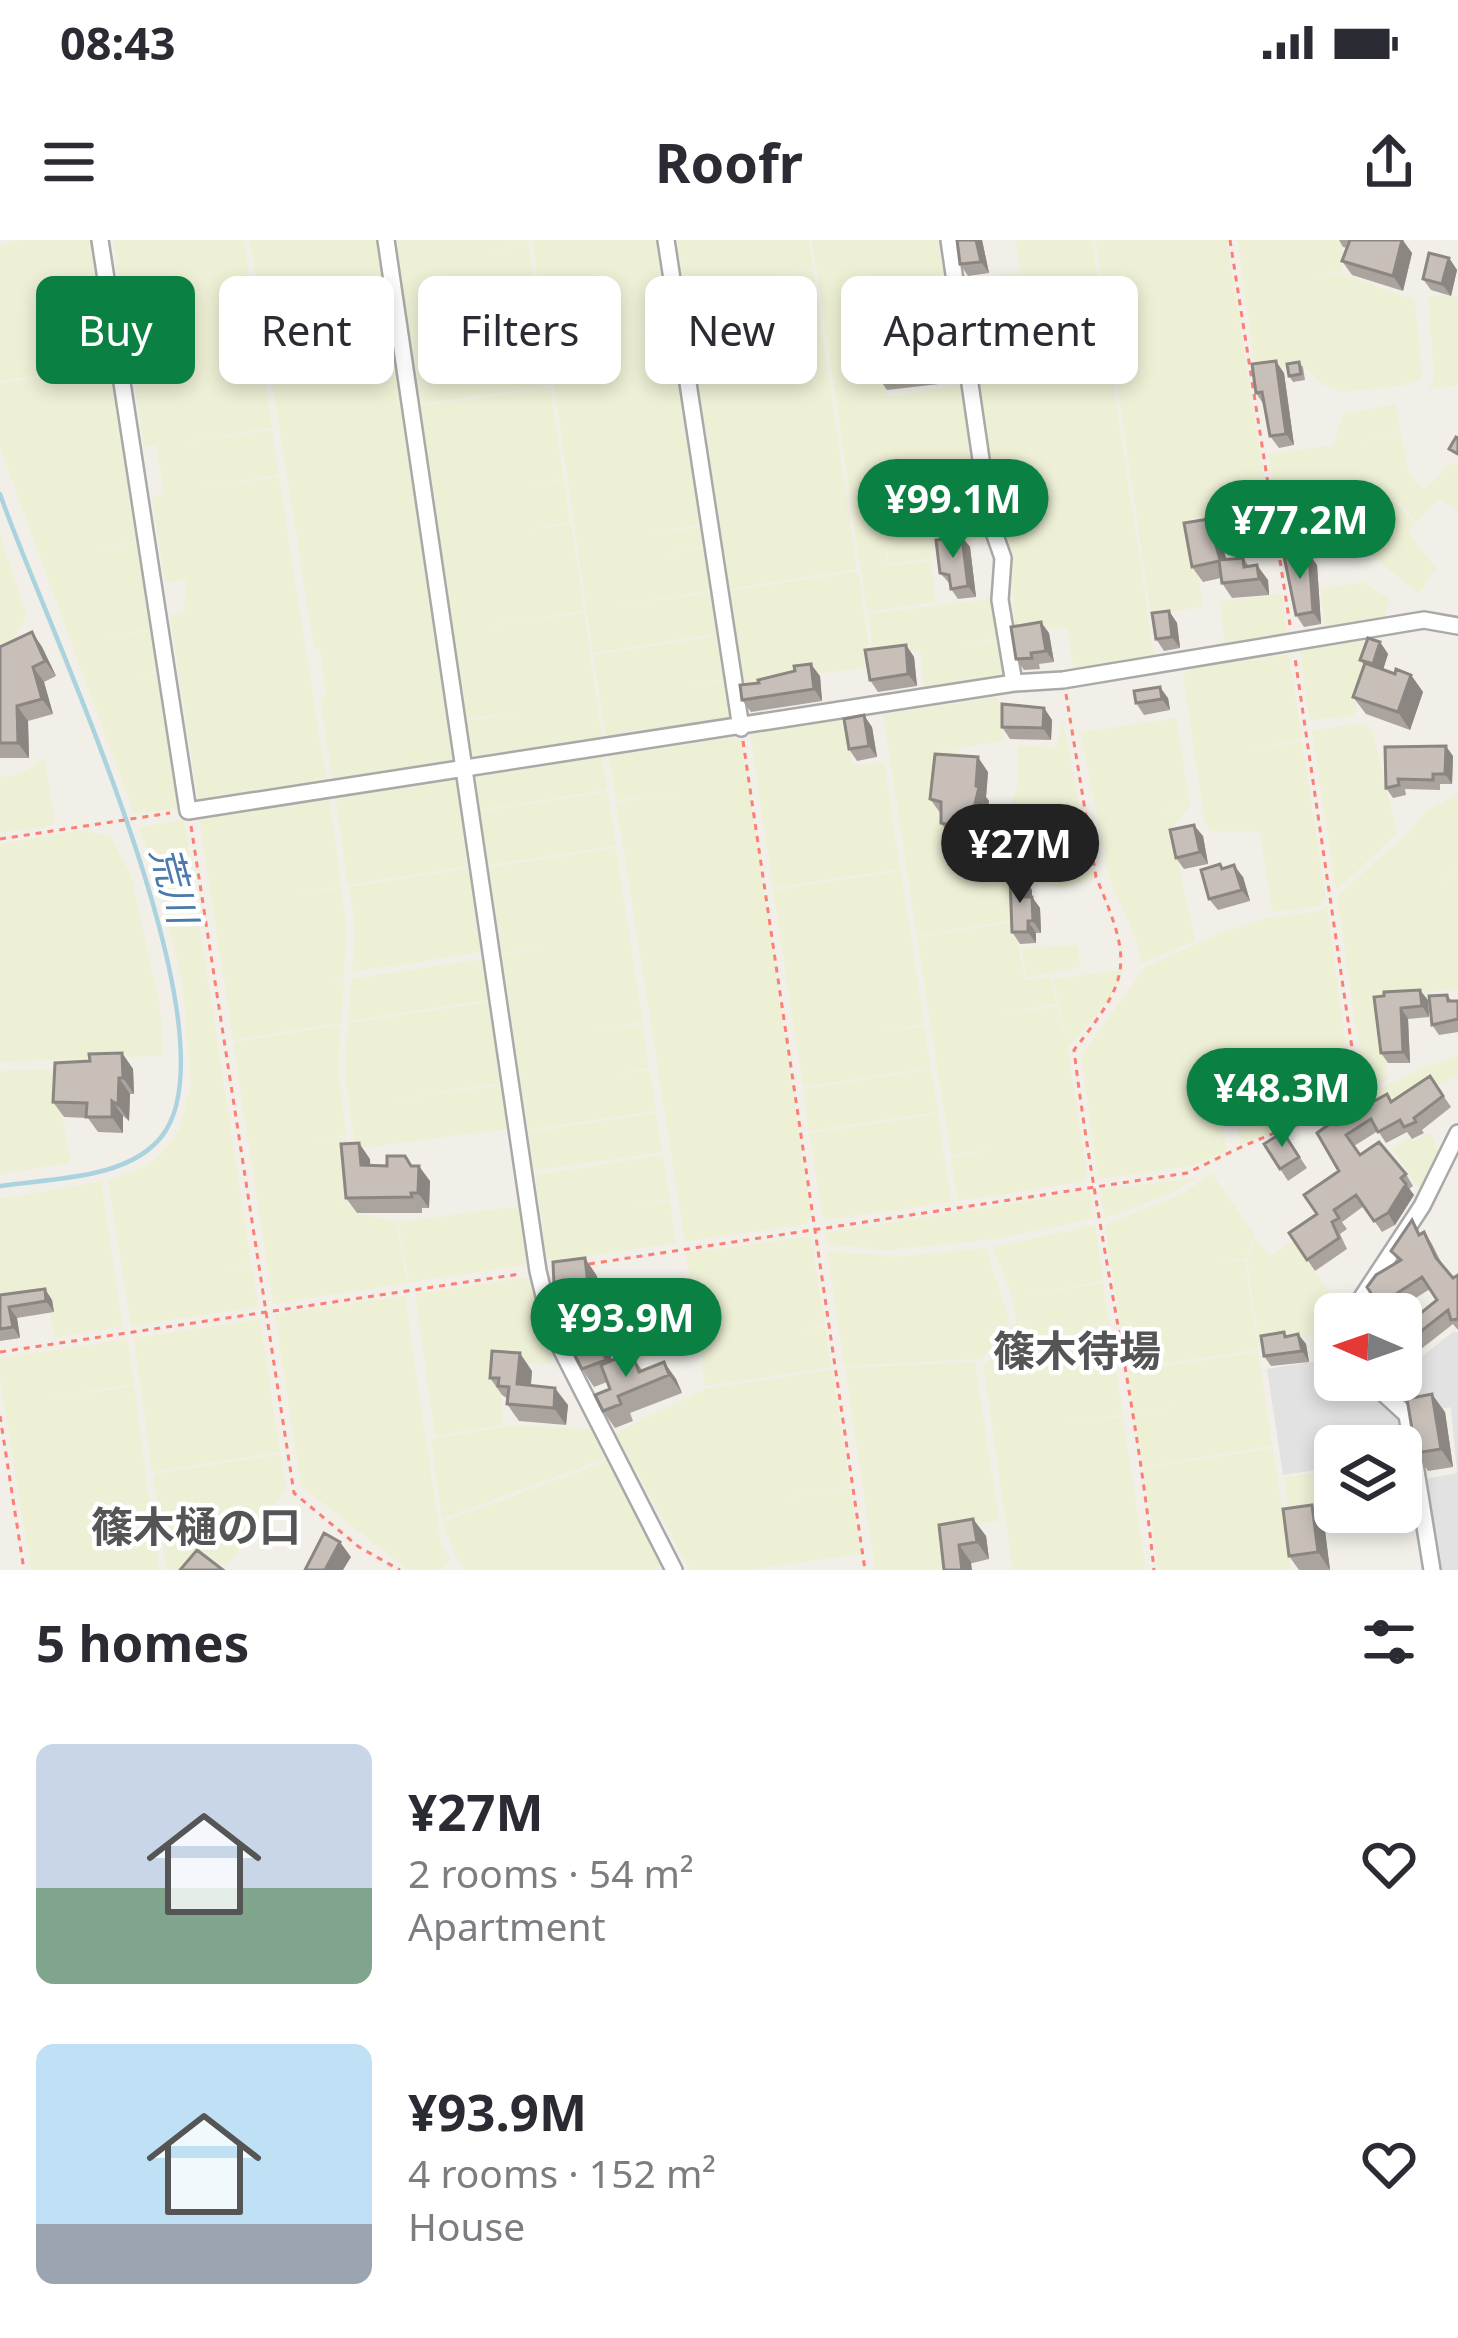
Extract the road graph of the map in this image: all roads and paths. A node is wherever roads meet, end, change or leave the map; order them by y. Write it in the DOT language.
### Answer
graph roads {
  1 [pos="100,240"];
  2 [pos="386,240"];
  3 [pos="666,240"];
  4 [pos="949,240"];
  5 [pos="1230,240"];
  6 [pos="1458,626"];
  7 [pos="1293,644"];
  8 [pos="1063,680"];
  9 [pos="1014,683"];
  10 [pos="741,728"];
  11 [pos="465,769"];
  12 [pos="188,811"];
  13 [pos="0,838"];
  14 [pos="1458,1133"];
  15 [pos="1092,1184"];
  16 [pos="814,1232"];
  17 [pos="584,1264"];
  18 [pos="538,1271"];
  19 [pos="1366,1293"];
  20 [pos="266,1312"];
  21 [pos="0,1352"];
  22 [pos="1392,1401"];
  23 [pos="0,1416"];
  24 [pos="24,1570"];
  25 [pos="400,1570"];
  26 [pos="674,1570"];
  27 [pos="865,1570"];
  28 [pos="1154,1570"];
  29 [pos="1432,1570"];
  1 -- 12 [label="street"];
  2 -- 11 [label="street"];
  3 -- 10 [label="street"];
  4 -- 9 [label="street"];
  5 -- 7 [label="path"];
  6 -- 7 [label="street"];
  7 -- 8 [label="street"];
  7 -- 15 [label="path"];
  8 -- 9 [label="street"];
  8 -- 15 [label="path"];
  9 -- 10 [label="street"];
  10 -- 11 [label="street"];
  10 -- 16 [label="path"];
  11 -- 12 [label="street"];
  11 -- 18 [label="street"];
  12 -- 13 [label="path"];
  12 -- 20 [label="path"];
  14 -- 19 [label="street"];
  15 -- 16 [label="path"];
  15 -- 28 [label="path"];
  16 -- 17 [label="path"];
  16 -- 27 [label="path"];
  18 -- 20 [label="path"];
  18 -- 26 [label="street"];
  20 -- 21 [label="path"];
  20 -- 25 [label="path"];
  22 -- 29 [label="street"];
  23 -- 24 [label="path"];
}
